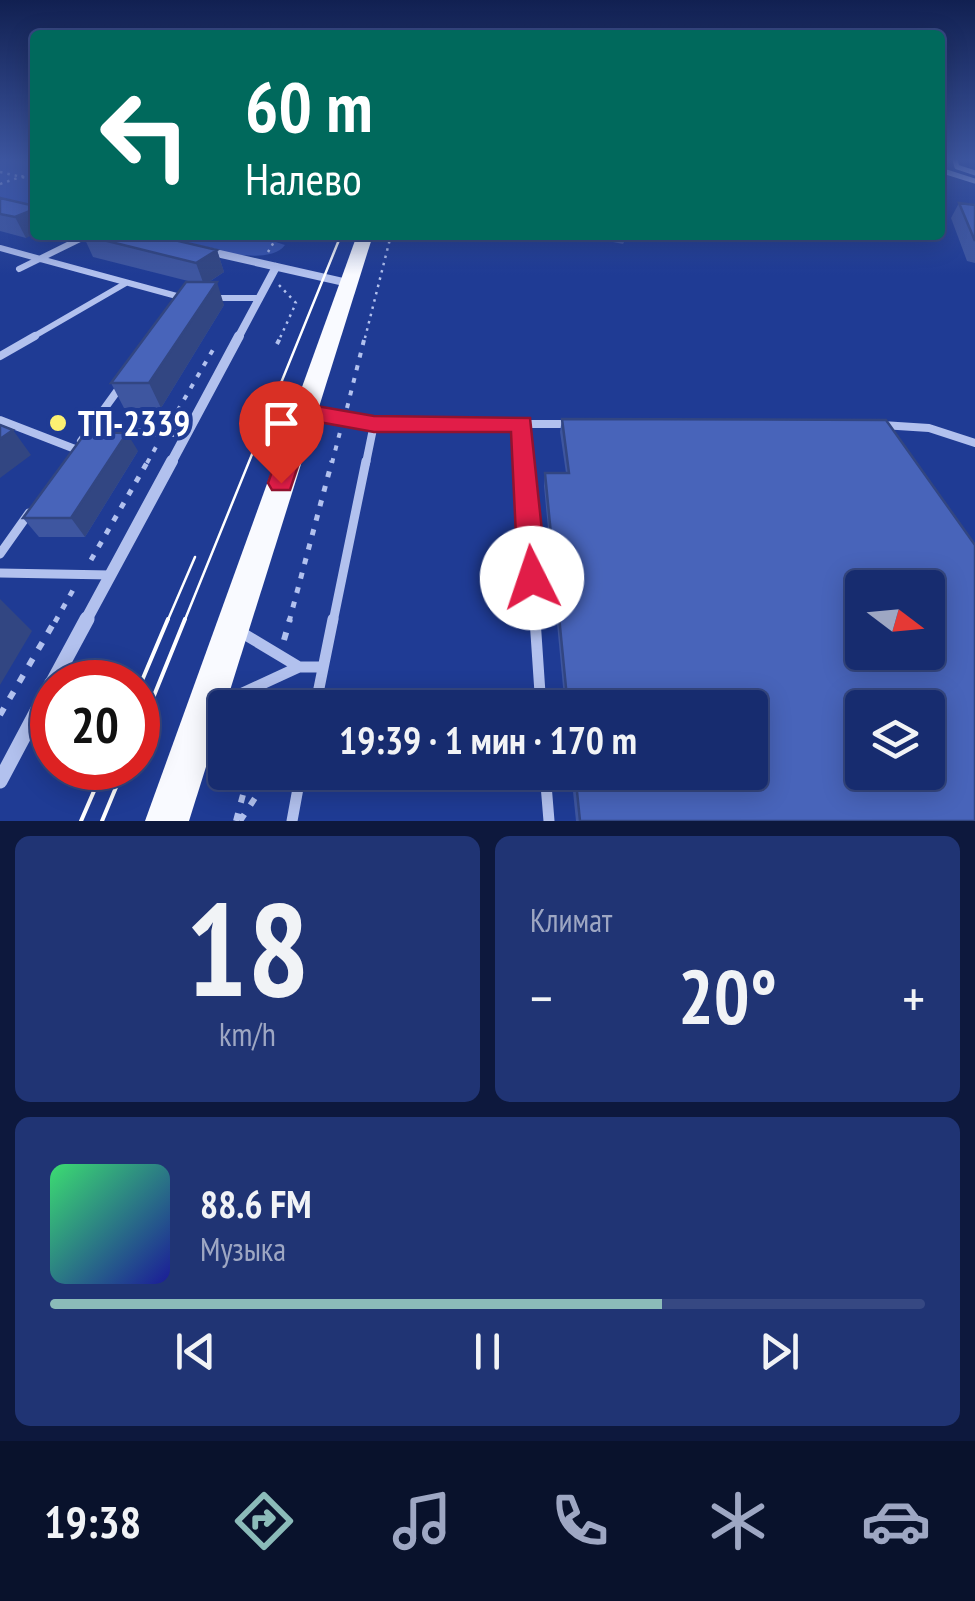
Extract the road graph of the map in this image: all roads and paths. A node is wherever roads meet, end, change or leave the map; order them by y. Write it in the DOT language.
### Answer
graph roads {
  1 [pos="78,240"];
  2 [pos="363,240"];
  3 [pos="390,240"];
  4 [pos="191,247"];
  5 [pos="0,248"];
  6 [pos="40,259"];
  7 [pos="19,269"];
  8 [pos="274,271"];
  9 [pos="126,283"];
  10 [pos="348,283"];
  11 [pos="183,298"];
  12 [pos="260,298"];
  13 [pos="172,313"];
  14 [pos="276,344"];
  15 [pos="214,348"];
  16 [pos="0,356"];
  17 [pos="130,372"];
  18 [pos="305,412"];
  19 [pos="344,419"];
  20 [pos="0,420"];
  21 [pos="374,424"];
  22 [pos="522,424"];
  23 [pos="582,424"];
  24 [pos="880,425"];
  25 [pos="88,432"];
  26 [pos="165,433"];
  27 [pos="187,433"];
  28 [pos="975,443"];
  29 [pos="75,449"];
  30 [pos="64,464"];
  31 [pos="32,509"];
  32 [pos="0,554"];
  33 [pos="0,573"];
  34 [pos="82,574"];
  35 [pos="110,575"];
  36 [pos="233,627"];
  37 [pos="280,655"];
  38 [pos="65,660"];
  39 [pos="300,666"];
  40 [pos="324,666"];
  41 [pos="319,690"];
  42 [pos="540,690"];
  43 [pos="205,710"];
  44 [pos="0,715"];
  45 [pos="30,726"];
  46 [pos="0,781"];
  47 [pos="245,790"];
  48 [pos="260,790"];
  49 [pos="298,790"];
  50 [pos="546,790"];
  51 [pos="168,821"];
  52 [pos="238,821"];
  53 [pos="292,821"];
  54 [pos="548,821"];
  1 -- 6 [label="lane"];
  2 -- 10 [label="main road"];
  3 -- 19 [label="path"];
  4 -- 8 [label="street"];
  5 -- 6 [label="lane"];
  6 -- 7 [label="lane"];
  6 -- 9 [label="lane"];
  8 -- 10 [label="street"];
  8 -- 12 [label="street"];
  8 -- 14 [label="path"];
  9 -- 11 [label="lane"];
  9 -- 16 [label="lane"];
  10 -- 18 [label="main road"];
  11 -- 12 [label="lane"];
  11 -- 13 [label="lane"];
  12 -- 27 [label="street"];
  15 -- 26 [label="path"];
  17 -- 25 [label="lane"];
  18 -- 19 [label="lane"];
  18 -- 36 [label="main road"];
  19 -- 21 [label="lane"];
  19 -- 37 [label="path"];
  20 -- 29 [label="lane"];
  21 -- 22 [label="lane"];
  21 -- 40 [label="lane"];
  22 -- 23 [label="lane"];
  22 -- 42 [label="lane"];
  24 -- 28 [label="lane"];
  25 -- 26 [label="lane"];
  25 -- 29 [label="lane"];
  26 -- 27 [label="lane"];
  26 -- 34 [label="path"];
  27 -- 35 [label="street"];
  29 -- 30 [label="lane"];
  31 -- 32 [label="lane"];
  33 -- 34 [label="lane"];
  34 -- 35 [label="lane"];
  34 -- 44 [label="path"];
  35 -- 38 [label="street"];
  36 -- 37 [label="lane"];
  36 -- 43 [label="main road"];
  37 -- 39 [label="lane"];
  39 -- 40 [label="lane"];
  39 -- 43 [label="lane"];
  40 -- 41 [label="lane"];
  43 -- 51 [label="main road"];
  45 -- 46 [label="street"];
  47 -- 52 [label="path"];
  48 -- 52 [label="path"];
  49 -- 53 [label="lane"];
  50 -- 54 [label="lane"];
}
